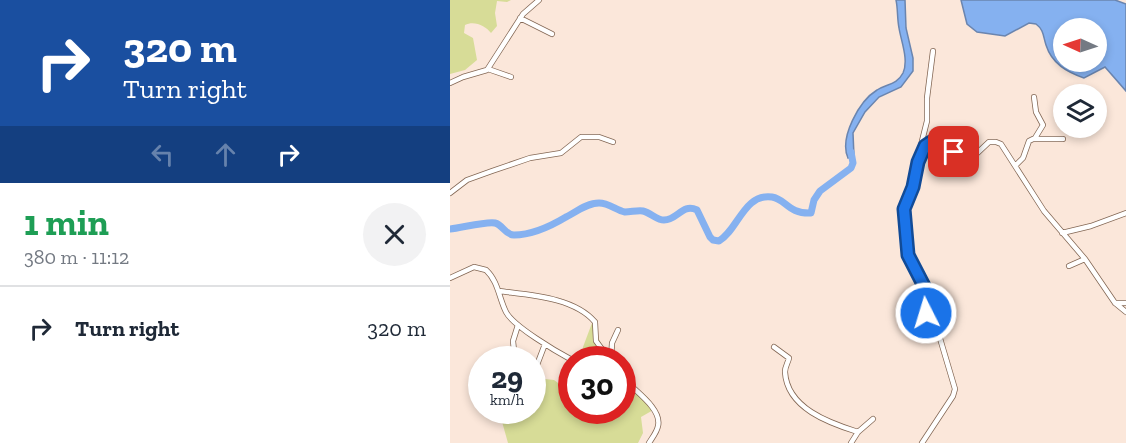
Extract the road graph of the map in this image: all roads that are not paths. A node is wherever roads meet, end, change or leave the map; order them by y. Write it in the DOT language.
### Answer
graph roads {
  1 [pos="539,0"];
  2 [pos="520,18"];
  3 [pos="552,34"];
  4 [pos="933,51"];
  5 [pos="488,69"];
  6 [pos="511,77"];
  7 [pos="450,83"];
  8 [pos="1034,97"];
  9 [pos="1033,139"];
  10 [pos="1063,139"];
  11 [pos="613,142"];
  12 [pos="918,162"];
  13 [pos="1016,165"];
  14 [pos="450,194"];
  15 [pos="1126,213"];
  16 [pos="1062,233"];
  17 [pos="1085,260"];
  18 [pos="1069,266"];
  19 [pos="450,278"];
  20 [pos="499,291"];
  21 [pos="1115,303"];
  22 [pos="1126,303"];
  23 [pos="1126,312"];
  24 [pos="518,325"];
  25 [pos="618,330"];
  26 [pos="545,344"];
  27 [pos="514,346"];
  28 [pos="600,346"];
  29 [pos="612,346"];
  30 [pos="774,347"];
  31 [pos="558,352"];
  32 [pos="636,393"];
  33 [pos="873,419"];
  34 [pos="858,432"];
  35 [pos="649,443"];
  36 [pos="850,443"];
  37 [pos="922,443"];
  1 -- 2 [label="street"];
  2 -- 3 [label="street"];
  2 -- 5 [label="street"];
  4 -- 12 [label="street"];
  5 -- 6 [label="street"];
  5 -- 7 [label="street"];
  8 -- 9 [label="street"];
  9 -- 10 [label="street"];
  9 -- 13 [label="street"];
  11 -- 14 [label="street"];
  12 -- 13 [label="street"];
  12 -- 37 [label="street"];
  13 -- 16 [label="street"];
  15 -- 16 [label="street"];
  16 -- 17 [label="street"];
  17 -- 18 [label="street"];
  17 -- 21 [label="street"];
  19 -- 20 [label="street"];
  20 -- 24 [label="street"];
  20 -- 28 [label="street"];
  21 -- 22 [label="street"];
  21 -- 23 [label="street"];
  24 -- 26 [label="street"];
  24 -- 27 [label="street"];
  25 -- 29 [label="street"];
  26 -- 31 [label="street"];
  30 -- 34 [label="street"];
  32 -- 35 [label="street"];
  33 -- 34 [label="street"];
  34 -- 36 [label="street"];
}
